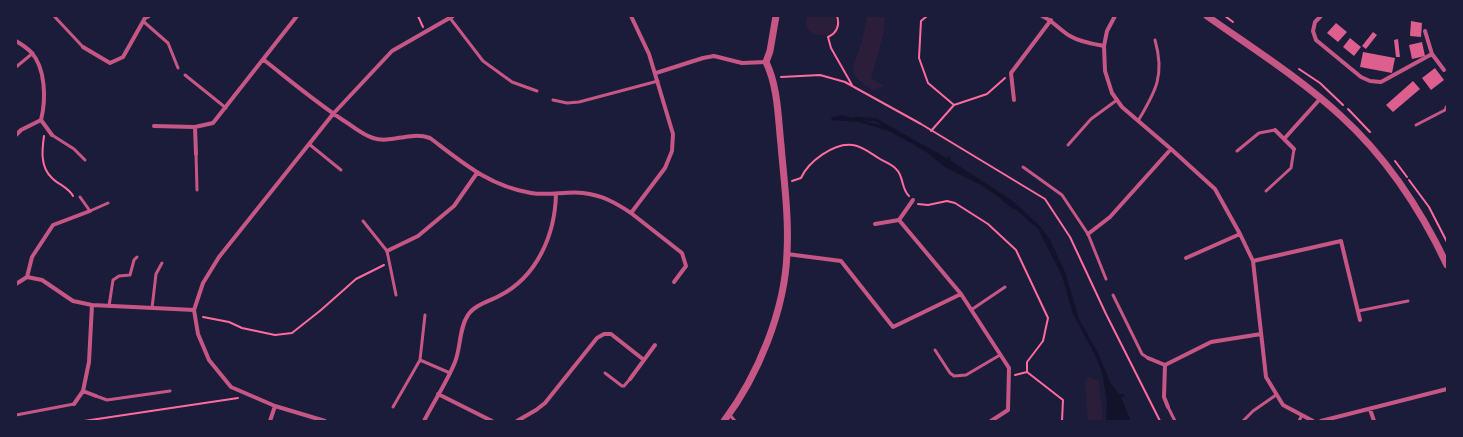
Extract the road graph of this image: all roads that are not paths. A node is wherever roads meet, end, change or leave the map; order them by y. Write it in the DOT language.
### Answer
graph roads {
  1 [pos="54,16"];
  2 [pos="149,16"];
  3 [pos="297,16"];
  4 [pos="631,16"];
  5 [pos="776,16"];
  6 [pos="1042,16"];
  7 [pos="1115,16"];
  8 [pos="1321,16"];
  9 [pos="451,17"];
  10 [pos="1209,17"];
  11 [pos="1051,20"];
  12 [pos="144,22"];
  13 [pos="1425,31"];
  14 [pos="1155,40"];
  15 [pos="16,41"];
  16 [pos="1104,46"];
  17 [pos="83,47"];
  18 [pos="33,53"];
  19 [pos="1432,54"];
  20 [pos="264,60"];
  21 [pos="766,62"];
  22 [pos="16,67"];
  23 [pos="178,68"];
  24 [pos="1444,70"];
  25 [pos="656,73"];
  26 [pos="185,75"];
  27 [pos="658,81"];
  28 [pos="537,90"];
  29 [pos="1320,99"];
  30 [pos="553,100"];
  31 [pos="1014,100"];
  32 [pos="1117,100"];
  33 [pos="1447,106"];
  34 [pos="226,108"];
  35 [pos="333,114"];
  36 [pos="41,120"];
  37 [pos="1138,121"];
  38 [pos="1416,125"];
  39 [pos="154,126"];
  40 [pos="195,127"];
  41 [pos="1275,130"];
  42 [pos="16,135"];
  43 [pos="52,135"];
  44 [pos="1284,139"];
  45 [pos="309,144"];
  46 [pos="1068,145"];
  47 [pos="1171,149"];
  48 [pos="1294,149"];
  49 [pos="1237,151"];
  50 [pos="196,154"];
  51 [pos="85,160"];
  52 [pos="1023,167"];
  53 [pos="341,170"];
  54 [pos="477,173"];
  55 [pos="197,190"];
  56 [pos="1266,190"];
  57 [pos="556,194"];
  58 [pos="80,197"];
  59 [pos="913,200"];
  60 [pos="108,203"];
  61 [pos="90,211"];
  62 [pos="630,214"];
  63 [pos="899,220"];
  64 [pos="363,221"];
  65 [pos="875,224"];
  66 [pos="1088,234"];
  67 [pos="1240,234"];
  68 [pos="387,250"];
  69 [pos="787,254"];
  70 [pos="137,257"];
  71 [pos="1186,258"];
  72 [pos="1253,260"];
  73 [pos="162,263"];
  74 [pos="1447,265"];
  75 [pos="27,277"];
  76 [pos="1106,279"];
  77 [pos="674,282"];
  78 [pos="16,284"];
  79 [pos="1005,286"];
  80 [pos="961,294"];
  81 [pos="1113,294"];
  82 [pos="396,295"];
  83 [pos="1408,301"];
  84 [pos="92,305"];
  85 [pos="109,306"];
  86 [pos="152,308"];
  87 [pos="194,310"];
  88 [pos="971,310"];
  89 [pos="1358,311"];
  90 [pos="425,315"];
  91 [pos="1360,320"];
  92 [pos="1261,334"];
  93 [pos="655,345"];
  94 [pos="935,350"];
  95 [pos="1000,355"];
  96 [pos="1148,358"];
  97 [pos="420,360"];
  98 [pos="644,360"];
  99 [pos="1165,365"];
  100 [pos="450,373"];
  101 [pos="605,373"];
  102 [pos="630,380"];
  103 [pos="1447,389"];
  104 [pos="170,391"];
  105 [pos="83,392"];
  106 [pos="438,394"];
  107 [pos="1276,394"];
  108 [pos="96,396"];
  109 [pos="74,404"];
  110 [pos="275,406"];
  111 [pos="394,407"];
  112 [pos="1168,407"];
  113 [pos="1370,409"];
  114 [pos="729,414"];
  115 [pos="16,415"];
  116 [pos="1302,416"];
  117 [pos="270,421"];
  118 [pos="325,421"];
  119 [pos="424,421"];
  120 [pos="492,421"];
  121 [pos="517,421"];
  122 [pos="724,421"];
  123 [pos="735,421"];
  124 [pos="991,421"];
  125 [pos="1175,421"];
  126 [pos="1243,421"];
  127 [pos="1299,421"];
  128 [pos="1313,421"];
  129 [pos="1321,421"];
  130 [pos="1374,421"];
  1 -- 17 [label="lane"];
  2 -- 12 [label="street"];
  3 -- 20 [label="street"];
  4 -- 25 [label="street"];
  5 -- 21 [label="street"];
  6 -- 11 [label="street"];
  7 -- 16 [label="street"];
  8 -- 19 [label="street"];
  9 -- 28 [label="lane"];
  9 -- 35 [label="street"];
  10 -- 29 [label="street"];
  11 -- 16 [label="street"];
  11 -- 31 [label="street"];
  12 -- 17 [label="street"];
  12 -- 23 [label="lane"];
  13 -- 19 [label="street"];
  14 -- 37 [label="lane"];
  15 -- 18 [label="street"];
  16 -- 32 [label="street"];
  18 -- 22 [label="lane"];
  18 -- 36 [label="street"];
  19 -- 24 [label="street"];
  20 -- 34 [label="street"];
  20 -- 35 [label="street"];
  21 -- 25 [label="street"];
  21 -- 69 [label="street"];
  25 -- 27 [label="street"];
  26 -- 34 [label="lane"];
  27 -- 30 [label="lane"];
  27 -- 62 [label="street"];
  29 -- 44 [label="street"];
  29 -- 74 [label="street"];
  32 -- 37 [label="street"];
  32 -- 46 [label="lane"];
  33 -- 38 [label="lane"];
  34 -- 40 [label="street"];
  35 -- 45 [label="street"];
  35 -- 54 [label="street"];
  36 -- 42 [label="street"];
  36 -- 43 [label="street"];
  37 -- 47 [label="street"];
  39 -- 40 [label="street"];
  40 -- 50 [label="street"];
  41 -- 44 [label="street"];
  41 -- 49 [label="lane"];
  43 -- 51 [label="lane"];
  44 -- 48 [label="street"];
  45 -- 53 [label="lane"];
  45 -- 87 [label="street"];
  47 -- 66 [label="street"];
  47 -- 67 [label="street"];
  48 -- 56 [label="lane"];
  50 -- 55 [label="lane"];
  52 -- 66 [label="lane"];
  54 -- 57 [label="street"];
  54 -- 68 [label="street"];
  57 -- 62 [label="street"];
  57 -- 100 [label="street"];
  58 -- 61 [label="lane"];
  59 -- 63 [label="street"];
  60 -- 61 [label="lane"];
  61 -- 75 [label="street"];
  62 -- 77 [label="street"];
  63 -- 65 [label="street"];
  63 -- 80 [label="street"];
  64 -- 68 [label="lane"];
  66 -- 76 [label="lane"];
  67 -- 71 [label="street"];
  67 -- 72 [label="street"];
  68 -- 82 [label="lane"];
  69 -- 80 [label="street"];
  69 -- 114 [label="street"];
  70 -- 85 [label="lane"];
  72 -- 89 [label="street"];
  72 -- 92 [label="street"];
  73 -- 86 [label="lane"];
  75 -- 78 [label="street"];
  75 -- 84 [label="street"];
  79 -- 88 [label="lane"];
  80 -- 88 [label="street"];
  81 -- 96 [label="lane"];
  83 -- 89 [label="lane"];
  84 -- 85 [label="street"];
  84 -- 105 [label="street"];
  85 -- 86 [label="street"];
  86 -- 87 [label="street"];
  87 -- 110 [label="street"];
  88 -- 95 [label="street"];
  89 -- 91 [label="street"];
  90 -- 97 [label="lane"];
  92 -- 99 [label="street"];
  92 -- 107 [label="street"];
  93 -- 98 [label="street"];
  94 -- 95 [label="lane"];
  95 -- 124 [label="street"];
  96 -- 99 [label="street"];
  97 -- 100 [label="lane"];
  97 -- 111 [label="lane"];
  98 -- 102 [label="street"];
  98 -- 121 [label="street"];
  99 -- 112 [label="street"];
  100 -- 106 [label="street"];
  101 -- 102 [label="lane"];
  103 -- 113 [label="street"];
  104 -- 108 [label="lane"];
  105 -- 108 [label="street"];
  105 -- 109 [label="street"];
  106 -- 119 [label="street"];
  106 -- 120 [label="street"];
  107 -- 116 [label="street"];
  107 -- 126 [label="lane"];
  109 -- 115 [label="lane"];
  110 -- 117 [label="street"];
  110 -- 118 [label="street"];
  112 -- 125 [label="lane"];
  113 -- 129 [label="street"];
  113 -- 130 [label="street"];
  114 -- 122 [label="street"];
  114 -- 123 [label="lane"];
  116 -- 127 [label="lane"];
  116 -- 128 [label="street"];
}
